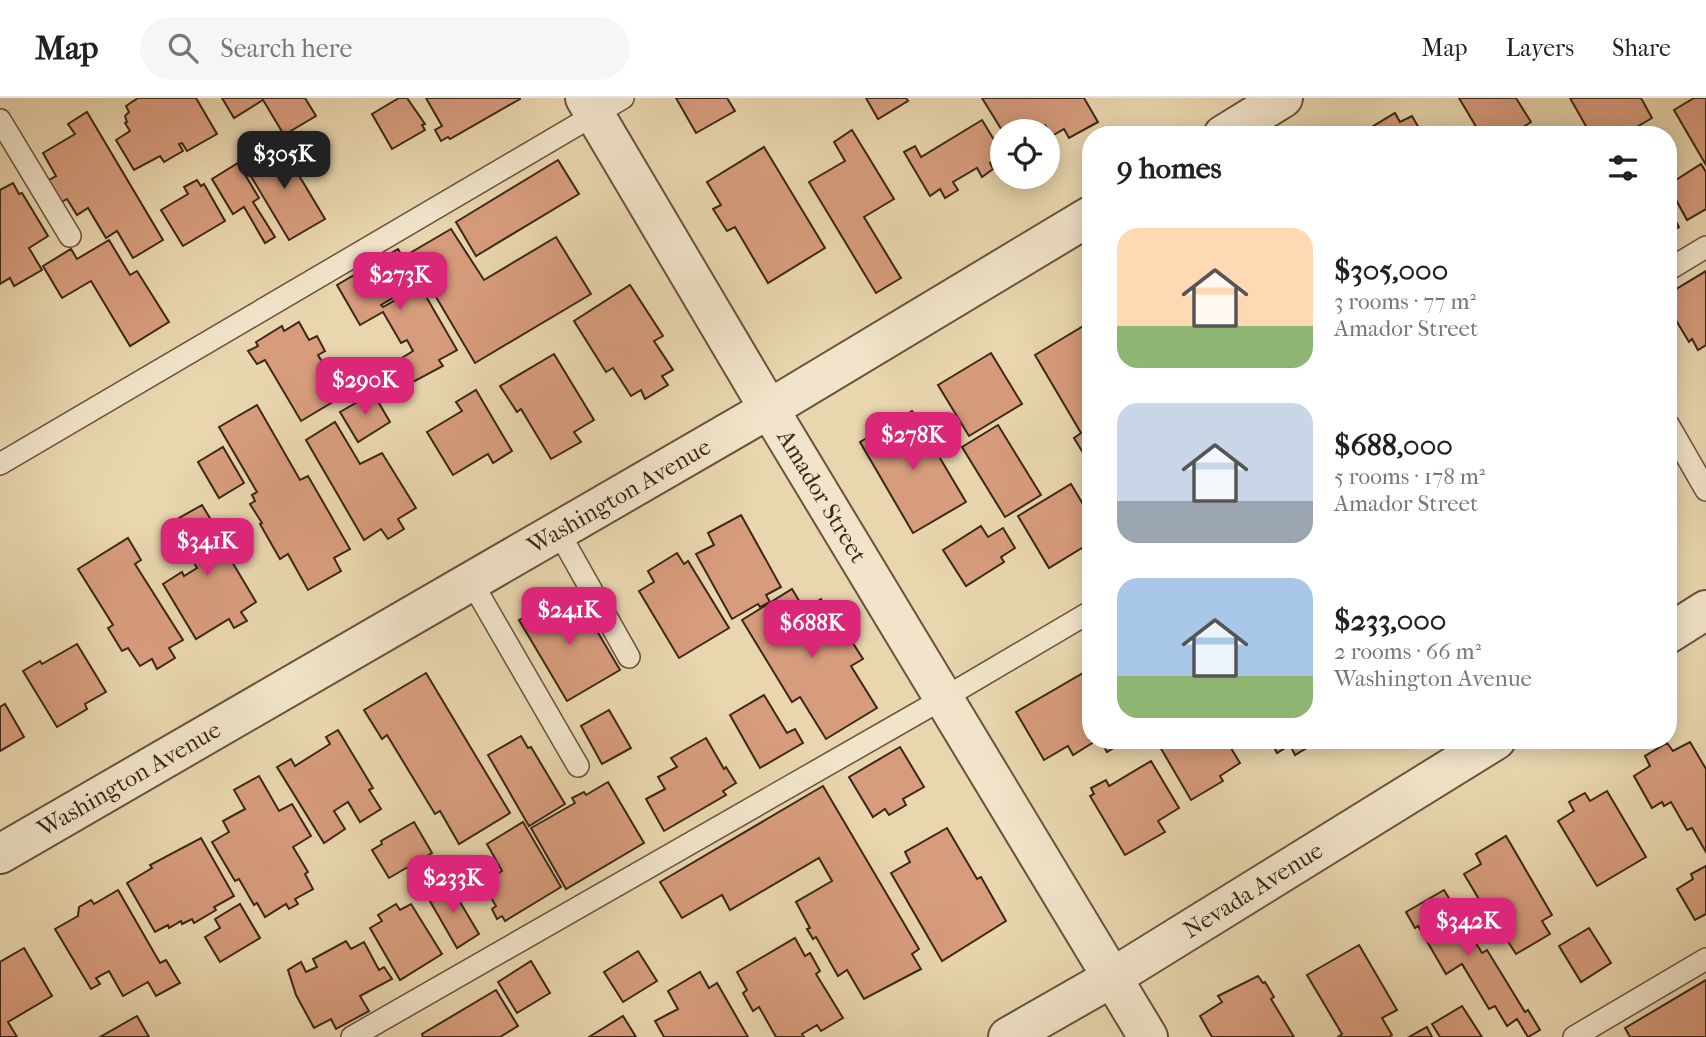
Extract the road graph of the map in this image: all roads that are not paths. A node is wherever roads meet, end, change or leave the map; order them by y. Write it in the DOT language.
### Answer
graph roads {
  1 [pos="1283,98"];
  2 [pos="601,104"];
  3 [pos="0,120"];
  4 [pos="1238,126"];
  5 [pos="1082,221"];
  6 [pos="70,236"];
  7 [pos="1706,247"];
  8 [pos="1677,265"];
  9 [pos="769,409"];
  10 [pos="1677,439"];
  11 [pos="0,464"];
  12 [pos="1706,489"];
  13 [pos="558,531"];
  14 [pos="471,581"];
  15 [pos="1706,610"];
  16 [pos="1082,617"];
  17 [pos="1677,628"];
  18 [pos="629,657"];
  19 [pos="944,698"];
  20 [pos="1481,749"];
  21 [pos="578,766"];
  22 [pos="0,854"];
  23 [pos="1706,960"];
  24 [pos="1113,977"];
  25 [pos="352,1037"];
  26 [pos="1008,1037"];
  27 [pos="1148,1037"];
  28 [pos="1574,1037"];
  1 -- 4 [label="street"];
  2 -- 9 [label="street, Amador Street"];
  2 -- 11 [label="lane"];
  3 -- 6 [label="lane"];
  5 -- 9 [label="street, Washington Avenue"];
  7 -- 8 [label="lane"];
  9 -- 13 [label="street, Washington Avenue"];
  9 -- 19 [label="street, Amador Street"];
  10 -- 12 [label="lane"];
  13 -- 14 [label="street, Washington Avenue"];
  13 -- 18 [label="lane"];
  14 -- 21 [label="lane"];
  14 -- 22 [label="street, Washington Avenue"];
  15 -- 17 [label="street"];
  16 -- 19 [label="lane"];
  19 -- 24 [label="street, Amador Street"];
  19 -- 25 [label="lane"];
  20 -- 24 [label="street, Nevada Avenue"];
  23 -- 28 [label="lane"];
  24 -- 26 [label="street, Nevada Avenue"];
  24 -- 27 [label="street, Amador Street"];
}
